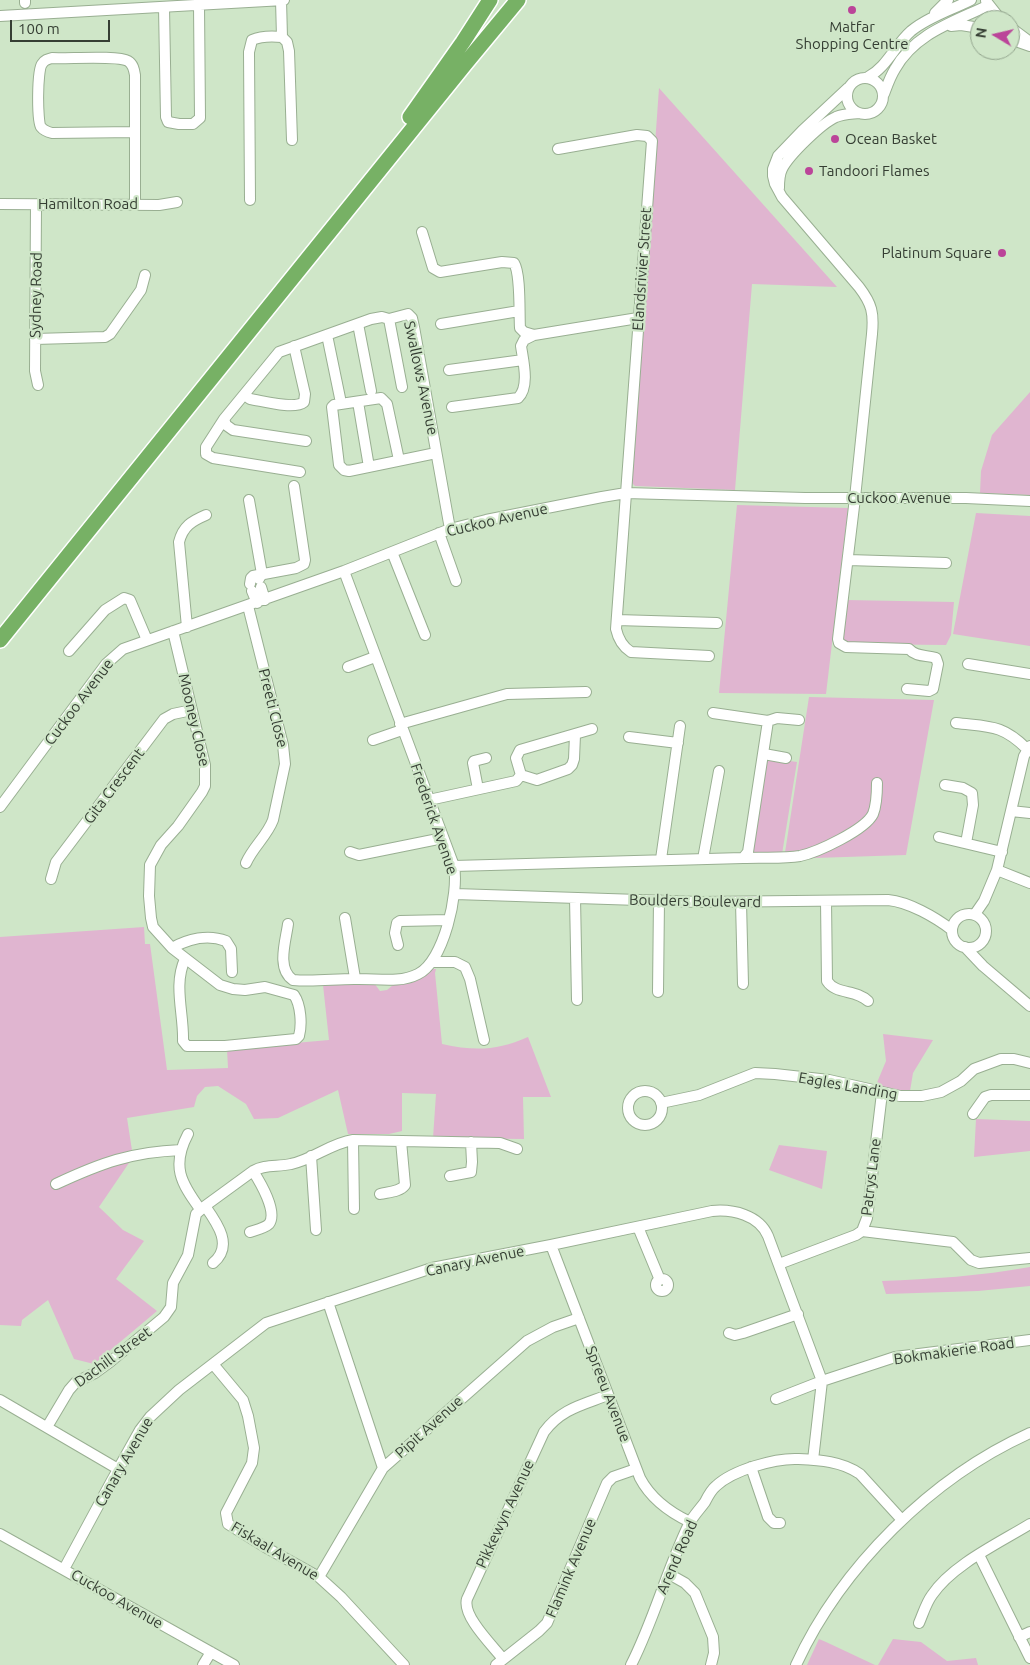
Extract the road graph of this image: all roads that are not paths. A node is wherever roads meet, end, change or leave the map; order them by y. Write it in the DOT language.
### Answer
graph roads {
  1 [pos="282,0"];
  2 [pos="490,0"];
  3 [pos="518,0"];
  4 [pos="948,0"];
  5 [pos="969,0"];
  6 [pos="199,5"];
  7 [pos="164,8"];
  8 [pos="0,16"];
  9 [pos="970,19"];
  10 [pos="927,20"];
  11 [pos="970,26"];
  12 [pos="936,30"];
  13 [pos="282,37"];
  14 [pos="868,77"];
  15 [pos="848,88"];
  16 [pos="884,94"];
  17 [pos="859,113"];
  18 [pos="135,132"];
  19 [pos="292,140"];
  20 [pos="558,150"];
  21 [pos="779,192"];
  22 [pos="357,197"];
  23 [pos="250,200"];
  24 [pos="177,202"];
  25 [pos="0,204"];
  26 [pos="135,204"];
  27 [pos="36,205"];
  28 [pos="422,232"];
  29 [pos="145,275"];
  30 [pos="519,311"];
  31 [pos="638,318"];
  32 [pos="389,319"];
  33 [pos="358,324"];
  34 [pos="441,324"];
  35 [pos="327,335"];
  36 [pos="534,336"];
  37 [pos="35,338"];
  38 [pos="294,346"];
  39 [pos="523,360"];
  40 [pos="449,370"];
  41 [pos="38,385"];
  42 [pos="402,387"];
  43 [pos="371,392"];
  44 [pos="246,393"];
  45 [pos="340,398"];
  46 [pos="358,402"];
  47 [pos="452,407"];
  48 [pos="224,419"];
  49 [pos="306,441"];
  50 [pos="436,453"];
  51 [pos="399,460"];
  52 [pos="369,467"];
  53 [pos="300,472"];
  54 [pos="294,486"];
  55 [pos="626,493"];
  56 [pos="855,498"];
  57 [pos="249,500"];
  58 [pos="1030,501"];
  59 [pos="206,515"];
  60 [pos="450,529"];
  61 [pos="439,533"];
  62 [pos="392,552"];
  63 [pos="848,560"];
  64 [pos="946,563"];
  65 [pos="344,571"];
  66 [pos="456,581"];
  67 [pos="257,583"];
  68 [pos="257,603"];
  69 [pos="617,620"];
  70 [pos="718,623"];
  71 [pos="187,627"];
  72 [pos="173,632"];
  73 [pos="425,635"];
  74 [pos="0,640"];
  75 [pos="147,640"];
  76 [pos="69,651"];
  77 [pos="709,656"];
  78 [pos="375,657"];
  79 [pos="968,664"];
  80 [pos="348,667"];
  81 [pos="1030,674"];
  82 [pos="907,689"];
  83 [pos="586,692"];
  84 [pos="192,710"];
  85 [pos="714,713"];
  86 [pos="799,720"];
  87 [pos="768,721"];
  88 [pos="956,723"];
  89 [pos="680,726"];
  90 [pos="401,727"];
  91 [pos="592,730"];
  92 [pos="575,734"];
  93 [pos="629,737"];
  94 [pos="373,740"];
  95 [pos="678,744"];
  96 [pos="1029,748"];
  97 [pos="764,754"];
  98 [pos="486,758"];
  99 [pos="786,758"];
  100 [pos="719,771"];
  101 [pos="521,775"];
  102 [pos="877,783"];
  103 [pos="945,785"];
  104 [pos="478,789"];
  105 [pos="429,800"];
  106 [pos="0,807"];
  107 [pos="1012,811"];
  108 [pos="1030,813"];
  109 [pos="939,837"];
  110 [pos="443,838"];
  111 [pos="966,843"];
  112 [pos="350,852"];
  113 [pos="1002,852"];
  114 [pos="743,858"];
  115 [pos="703,859"];
  116 [pos="661,860"];
  117 [pos="246,863"];
  118 [pos="454,866"];
  119 [pos="997,870"];
  120 [pos="51,879"];
  121 [pos="1030,884"];
  122 [pos="455,894"];
  123 [pos="575,898"];
  124 [pos="659,900"];
  125 [pos="826,901"];
  126 [pos="741,902"];
  127 [pos="933,916"];
  128 [pos="978,917"];
  129 [pos="345,918"];
  130 [pos="956,919"];
  131 [pos="449,920"];
  132 [pos="288,924"];
  133 [pos="952,930"];
  134 [pos="980,944"];
  135 [pos="398,945"];
  136 [pos="172,948"];
  137 [pos="965,948"];
  138 [pos="185,959"];
  139 [pos="432,962"];
  140 [pos="983,966"];
  141 [pos="232,972"];
  142 [pos="355,978"];
  143 [pos="743,984"];
  144 [pos="658,992"];
  145 [pos="577,1000"];
  146 [pos="868,1001"];
  147 [pos="1030,1006"];
  148 [pos="484,1040"];
  149 [pos="1030,1063"];
  150 [pos="882,1093"];
  151 [pos="1030,1095"];
  152 [pos="661,1103"];
  153 [pos="973,1114"];
  154 [pos="188,1134"];
  155 [pos="352,1140"];
  156 [pos="401,1141"];
  157 [pos="471,1142"];
  158 [pos="517,1149"];
  159 [pos="181,1150"];
  160 [pos="311,1156"];
  161 [pos="253,1171"];
  162 [pos="450,1176"];
  163 [pos="56,1184"];
  164 [pos="380,1194"];
  165 [pos="203,1207"];
  166 [pos="354,1209"];
  167 [pos="638,1227"];
  168 [pos="316,1230"];
  169 [pos="862,1231"];
  170 [pos="250,1232"];
  171 [pos="551,1246"];
  172 [pos="1030,1258"];
  173 [pos="213,1263"];
  174 [pos="779,1264"];
  175 [pos="660,1280"];
  176 [pos="328,1302"];
  177 [pos="798,1314"];
  178 [pos="579,1318"];
  179 [pos="729,1333"];
  180 [pos="1030,1340"];
  181 [pos="213,1364"];
  182 [pos="822,1381"];
  183 [pos="608,1395"];
  184 [pos="776,1399"];
  185 [pos="0,1400"];
  186 [pos="47,1426"];
  187 [pos="1030,1433"];
  188 [pos="813,1460"];
  189 [pos="382,1468"];
  190 [pos="636,1468"];
  191 [pos="751,1468"];
  192 [pos="118,1469"];
  193 [pos="902,1520"];
  194 [pos="690,1522"];
  195 [pos="780,1523"];
  196 [pos="1030,1524"];
  197 [pos="0,1534"];
  198 [pos="979,1555"];
  199 [pos="64,1569"];
  200 [pos="669,1574"];
  201 [pos="319,1577"];
  202 [pos="919,1623"];
  203 [pos="1030,1632"];
  204 [pos="1020,1637"];
  205 [pos="211,1652"];
  206 [pos="1030,1658"];
  207 [pos="499,1662"];
  208 [pos="203,1665"];
  209 [pos="234,1665"];
  210 [pos="404,1665"];
  211 [pos="630,1665"];
  212 [pos="711,1665"];
  213 [pos="796,1665"];
  1 -- 6 [label="street"];
  1 -- 13 [label="street"];
  2 -- 22 [label="highway"];
  3 -- 22 [label="highway"];
  4 -- 10 [label="street"];
  5 -- 10 [label="street"];
  6 -- 7 [label="street"];
  6 -- 7 [label="street"];
  7 -- 8 [label="street"];
  9 -- 12 [label="street"];
  10 -- 14 [label="street"];
  11 -- 12 [label="street"];
  12 -- 16 [label="street"];
  13 -- 19 [label="street"];
  13 -- 23 [label="street"];
  14 -- 15 [label="street"];
  14 -- 16 [label="street"];
  15 -- 17 [label="street"];
  15 -- 21 [label="street"];
  16 -- 17 [label="street"];
  17 -- 21 [label="street"];
  18 -- 18 [label="street"];
  18 -- 26 [label="street"];
  20 -- 31 [label="street, Elandsrivier Street"];
  21 -- 56 [label="street"];
  22 -- 74 [label="highway"];
  24 -- 26 [label="street, Hamilton Road"];
  25 -- 27 [label="street, Hamilton Road"];
  26 -- 27 [label="street, Hamilton Road"];
  27 -- 37 [label="street, Sydney Road"];
  28 -- 30 [label="street"];
  29 -- 37 [label="street"];
  30 -- 34 [label="street"];
  30 -- 36 [label="street"];
  31 -- 36 [label="street"];
  31 -- 55 [label="street, Elandsrivier Street"];
  32 -- 33 [label="street, Swallows Avenue"];
  32 -- 42 [label="street"];
  32 -- 50 [label="street, Swallows Avenue"];
  33 -- 35 [label="street, Swallows Avenue"];
  33 -- 43 [label="street"];
  35 -- 38 [label="street, Swallows Avenue"];
  35 -- 45 [label="street"];
  36 -- 39 [label="street"];
  37 -- 41 [label="street, Sydney Road"];
  38 -- 44 [label="street, Swallows Avenue"];
  38 -- 44 [label="street"];
  39 -- 40 [label="street"];
  39 -- 47 [label="street"];
  44 -- 48 [label="street, Swallows Avenue"];
  46 -- 51 [label="street"];
  46 -- 52 [label="street"];
  46 -- 52 [label="street"];
  48 -- 49 [label="street"];
  48 -- 53 [label="street, Swallows Avenue"];
  50 -- 51 [label="street"];
  50 -- 60 [label="street, Swallows Avenue"];
  51 -- 52 [label="street"];
  54 -- 67 [label="street"];
  55 -- 56 [label="street, Cuckoo Avenue"];
  55 -- 60 [label="street, Cuckoo Avenue"];
  55 -- 69 [label="street, Elandsrivier Street"];
  56 -- 58 [label="street, Cuckoo Avenue"];
  56 -- 63 [label="street"];
  57 -- 67 [label="street, Preeti Close"];
  59 -- 71 [label="street"];
  60 -- 61 [label="street, Cuckoo Avenue"];
  61 -- 62 [label="street, Cuckoo Avenue"];
  61 -- 66 [label="street"];
  62 -- 65 [label="street, Cuckoo Avenue"];
  62 -- 73 [label="street"];
  63 -- 64 [label="street"];
  63 -- 82 [label="street"];
  65 -- 68 [label="street, Cuckoo Avenue"];
  65 -- 78 [label="street, Frederick Avenue"];
  67 -- 68 [label="street, Preeti Close"];
  68 -- 71 [label="street, Cuckoo Avenue"];
  68 -- 117 [label="street, Preeti Close"];
  69 -- 70 [label="street"];
  69 -- 77 [label="street, Elandsrivier Street"];
  71 -- 72 [label="street, Cuckoo Avenue"];
  72 -- 75 [label="street, Cuckoo Avenue"];
  72 -- 84 [label="street, Mooney Close"];
  75 -- 76 [label="street"];
  75 -- 106 [label="street, Cuckoo Avenue"];
  78 -- 80 [label="street"];
  78 -- 90 [label="street, Frederick Avenue"];
  79 -- 81 [label="street"];
  83 -- 90 [label="street"];
  84 -- 120 [label="street, Gita Crescent"];
  84 -- 136 [label="street, Mooney Close"];
  85 -- 87 [label="street"];
  86 -- 87 [label="street"];
  87 -- 97 [label="street"];
  88 -- 96 [label="street"];
  89 -- 95 [label="street"];
  90 -- 94 [label="street"];
  90 -- 105 [label="street, Frederick Avenue"];
  91 -- 92 [label="street"];
  92 -- 101 [label="street"];
  92 -- 101 [label="street"];
  93 -- 95 [label="street"];
  95 -- 116 [label="street"];
  96 -- 107 [label="street"];
  97 -- 99 [label="street"];
  97 -- 114 [label="street"];
  98 -- 104 [label="street"];
  100 -- 115 [label="street"];
  101 -- 104 [label="street"];
  102 -- 114 [label="street"];
  103 -- 111 [label="street"];
  104 -- 105 [label="street"];
  105 -- 110 [label="street, Frederick Avenue"];
  107 -- 108 [label="street"];
  107 -- 113 [label="street"];
  109 -- 111 [label="street"];
  110 -- 112 [label="street"];
  110 -- 118 [label="street, Frederick Avenue"];
  111 -- 113 [label="street"];
  113 -- 119 [label="street"];
  114 -- 115 [label="street"];
  115 -- 116 [label="street"];
  116 -- 118 [label="street"];
  118 -- 122 [label="street, Frederick Avenue"];
  119 -- 121 [label="street"];
  119 -- 128 [label="street"];
  122 -- 123 [label="street, Boulders Boulevard"];
  122 -- 131 [label="street, Frederick Avenue"];
  123 -- 124 [label="street, Boulders Boulevard"];
  123 -- 145 [label="street"];
  124 -- 126 [label="street, Boulders Boulevard"];
  124 -- 144 [label="street"];
  125 -- 126 [label="street, Boulders Boulevard"];
  125 -- 127 [label="street, Boulders Boulevard"];
  125 -- 146 [label="street"];
  126 -- 143 [label="street"];
  127 -- 130 [label="street, Boulders Boulevard"];
  127 -- 133 [label="street, Boulders Boulevard"];
  128 -- 130 [label="street"];
  128 -- 134 [label="street"];
  129 -- 142 [label="street"];
  130 -- 133 [label="street"];
  131 -- 135 [label="street"];
  131 -- 139 [label="street, Frederick Avenue"];
  132 -- 142 [label="street"];
  133 -- 137 [label="street"];
  134 -- 137 [label="street"];
  134 -- 140 [label="street"];
  136 -- 138 [label="street, Mooney Close"];
  136 -- 141 [label="street"];
  137 -- 140 [label="street"];
  138 -- 138 [label="street, Mooney Close"];
  139 -- 142 [label="street"];
  139 -- 148 [label="street"];
  140 -- 147 [label="street"];
  149 -- 150 [label="street, Eagles Landing"];
  150 -- 152 [label="street, Eagles Landing"];
  150 -- 169 [label="street, Patrys Lane"];
  151 -- 153 [label="street"];
  154 -- 159 [label="street"];
  155 -- 156 [label="street"];
  155 -- 160 [label="street"];
  155 -- 166 [label="street"];
  156 -- 157 [label="street"];
  156 -- 164 [label="street"];
  157 -- 158 [label="street"];
  157 -- 162 [label="street"];
  159 -- 163 [label="street"];
  159 -- 165 [label="street"];
  160 -- 161 [label="street"];
  160 -- 168 [label="street"];
  161 -- 165 [label="street"];
  161 -- 170 [label="street"];
  165 -- 173 [label="street"];
  165 -- 186 [label="street, Dachill Street"];
  167 -- 171 [label="street, Canary Avenue"];
  167 -- 174 [label="street, Canary Avenue"];
  167 -- 175 [label="street"];
  169 -- 172 [label="street"];
  169 -- 174 [label="street, Patrys Lane"];
  171 -- 176 [label="street, Canary Avenue"];
  171 -- 178 [label="street, Spreeu Avenue"];
  174 -- 177 [label="street, Canary Avenue"];
  176 -- 181 [label="street, Canary Avenue"];
  176 -- 189 [label="street"];
  177 -- 179 [label="street"];
  177 -- 182 [label="street, Canary Avenue"];
  178 -- 183 [label="street, Spreeu Avenue"];
  178 -- 189 [label="street, Pipit Avenue"];
  180 -- 182 [label="street, Bokmakierie Road"];
  181 -- 192 [label="street, Canary Avenue"];
  181 -- 201 [label="street, Fiskaal Avenue"];
  182 -- 184 [label="street, Bokmakierie Road"];
  182 -- 188 [label="street, Canary Avenue"];
  183 -- 190 [label="street, Spreeu Avenue"];
  183 -- 207 [label="street, Pikkewyn Avenue"];
  185 -- 186 [label="street"];
  186 -- 192 [label="street"];
  187 -- 193 [label="street"];
  188 -- 191 [label="street, Arend Road"];
  188 -- 193 [label="street, Arend Road"];
  189 -- 201 [label="street, Pipit Avenue"];
  190 -- 194 [label="street, Spreeu Avenue"];
  190 -- 207 [label="street, Flamink Avenue"];
  191 -- 194 [label="street, Arend Road"];
  191 -- 195 [label="street"];
  192 -- 199 [label="street, Canary Avenue"];
  193 -- 213 [label="street"];
  194 -- 200 [label="street, Arend Road"];
  196 -- 198 [label="street"];
  197 -- 199 [label="street, Cuckoo Avenue"];
  198 -- 202 [label="street"];
  198 -- 204 [label="street"];
  199 -- 205 [label="street, Cuckoo Avenue"];
  200 -- 211 [label="street, Arend Road"];
  200 -- 212 [label="street"];
  201 -- 210 [label="street, Fiskaal Avenue"];
  203 -- 204 [label="street"];
  204 -- 206 [label="street"];
  205 -- 208 [label="street"];
  205 -- 209 [label="street, Cuckoo Avenue"];
}
